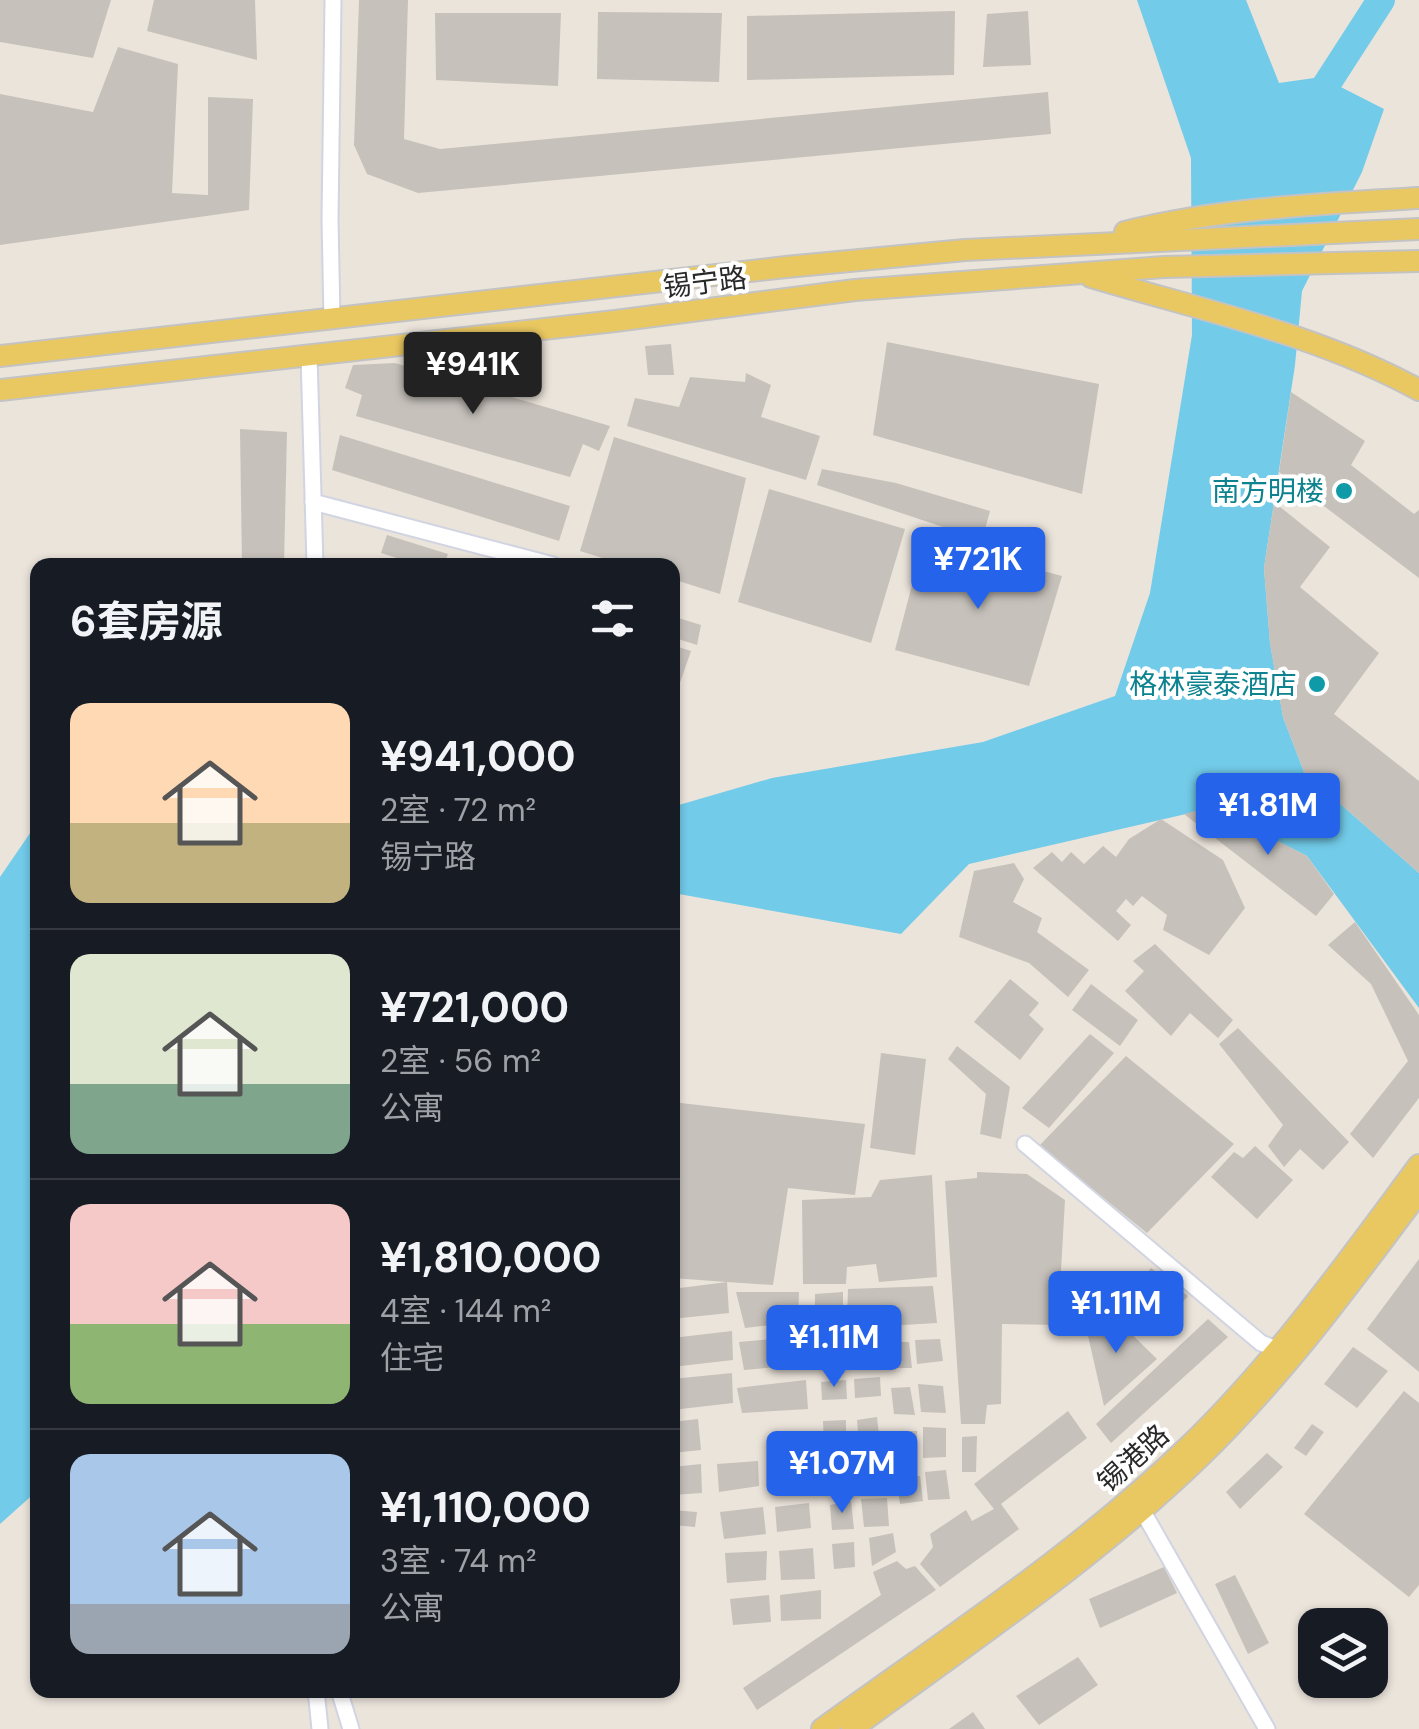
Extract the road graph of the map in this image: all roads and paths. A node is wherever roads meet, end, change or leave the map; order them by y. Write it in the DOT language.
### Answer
graph roads {
  1 [pos="333,0"];
  2 [pos="1419,198"];
  3 [pos="1419,229"];
  4 [pos="1162,231"];
  5 [pos="1419,261"];
  6 [pos="1076,273"];
  7 [pos="332,319"];
  8 [pos="308,355"];
  9 [pos="0,356"];
  10 [pos="0,390"];
  11 [pos="1419,390"];
  12 [pos="313,502"];
  13 [pos="315,558"];
  14 [pos="526,558"];
  15 [pos="1025,1144"];
  16 [pos="1419,1166"];
  17 [pos="1419,1192"];
  18 [pos="1279,1350"];
  19 [pos="1142,1510"];
  20 [pos="317,1698"];
  21 [pos="341,1698"];
  22 [pos="320,1729"];
  23 [pos="351,1729"];
  24 [pos="822,1729"];
  25 [pos="852,1729"];
  26 [pos="1267,1729"];
  1 -- 7 [label="street"];
  2 -- 4 [label="main road"];
  3 -- 4 [label="main road, 锡宁路"];
  4 -- 7 [label="main road, 锡宁路"];
  5 -- 6 [label="main road, 锡宁路"];
  6 -- 8 [label="main road, 锡宁路"];
  6 -- 11 [label="main road"];
  7 -- 9 [label="main road, 锡宁路"];
  8 -- 10 [label="main road, 锡宁路"];
  8 -- 12 [label="street"];
  12 -- 13 [label="street"];
  12 -- 14 [label="street"];
  15 -- 18 [label="street"];
  16 -- 18 [label="main road, 锡港路"];
  17 -- 19 [label="main road, 锡港路"];
  18 -- 24 [label="main road, 锡港路"];
  19 -- 25 [label="main road, 锡港路"];
  19 -- 26 [label="street"];
  20 -- 22 [label="street"];
  21 -- 23 [label="street"];
}
